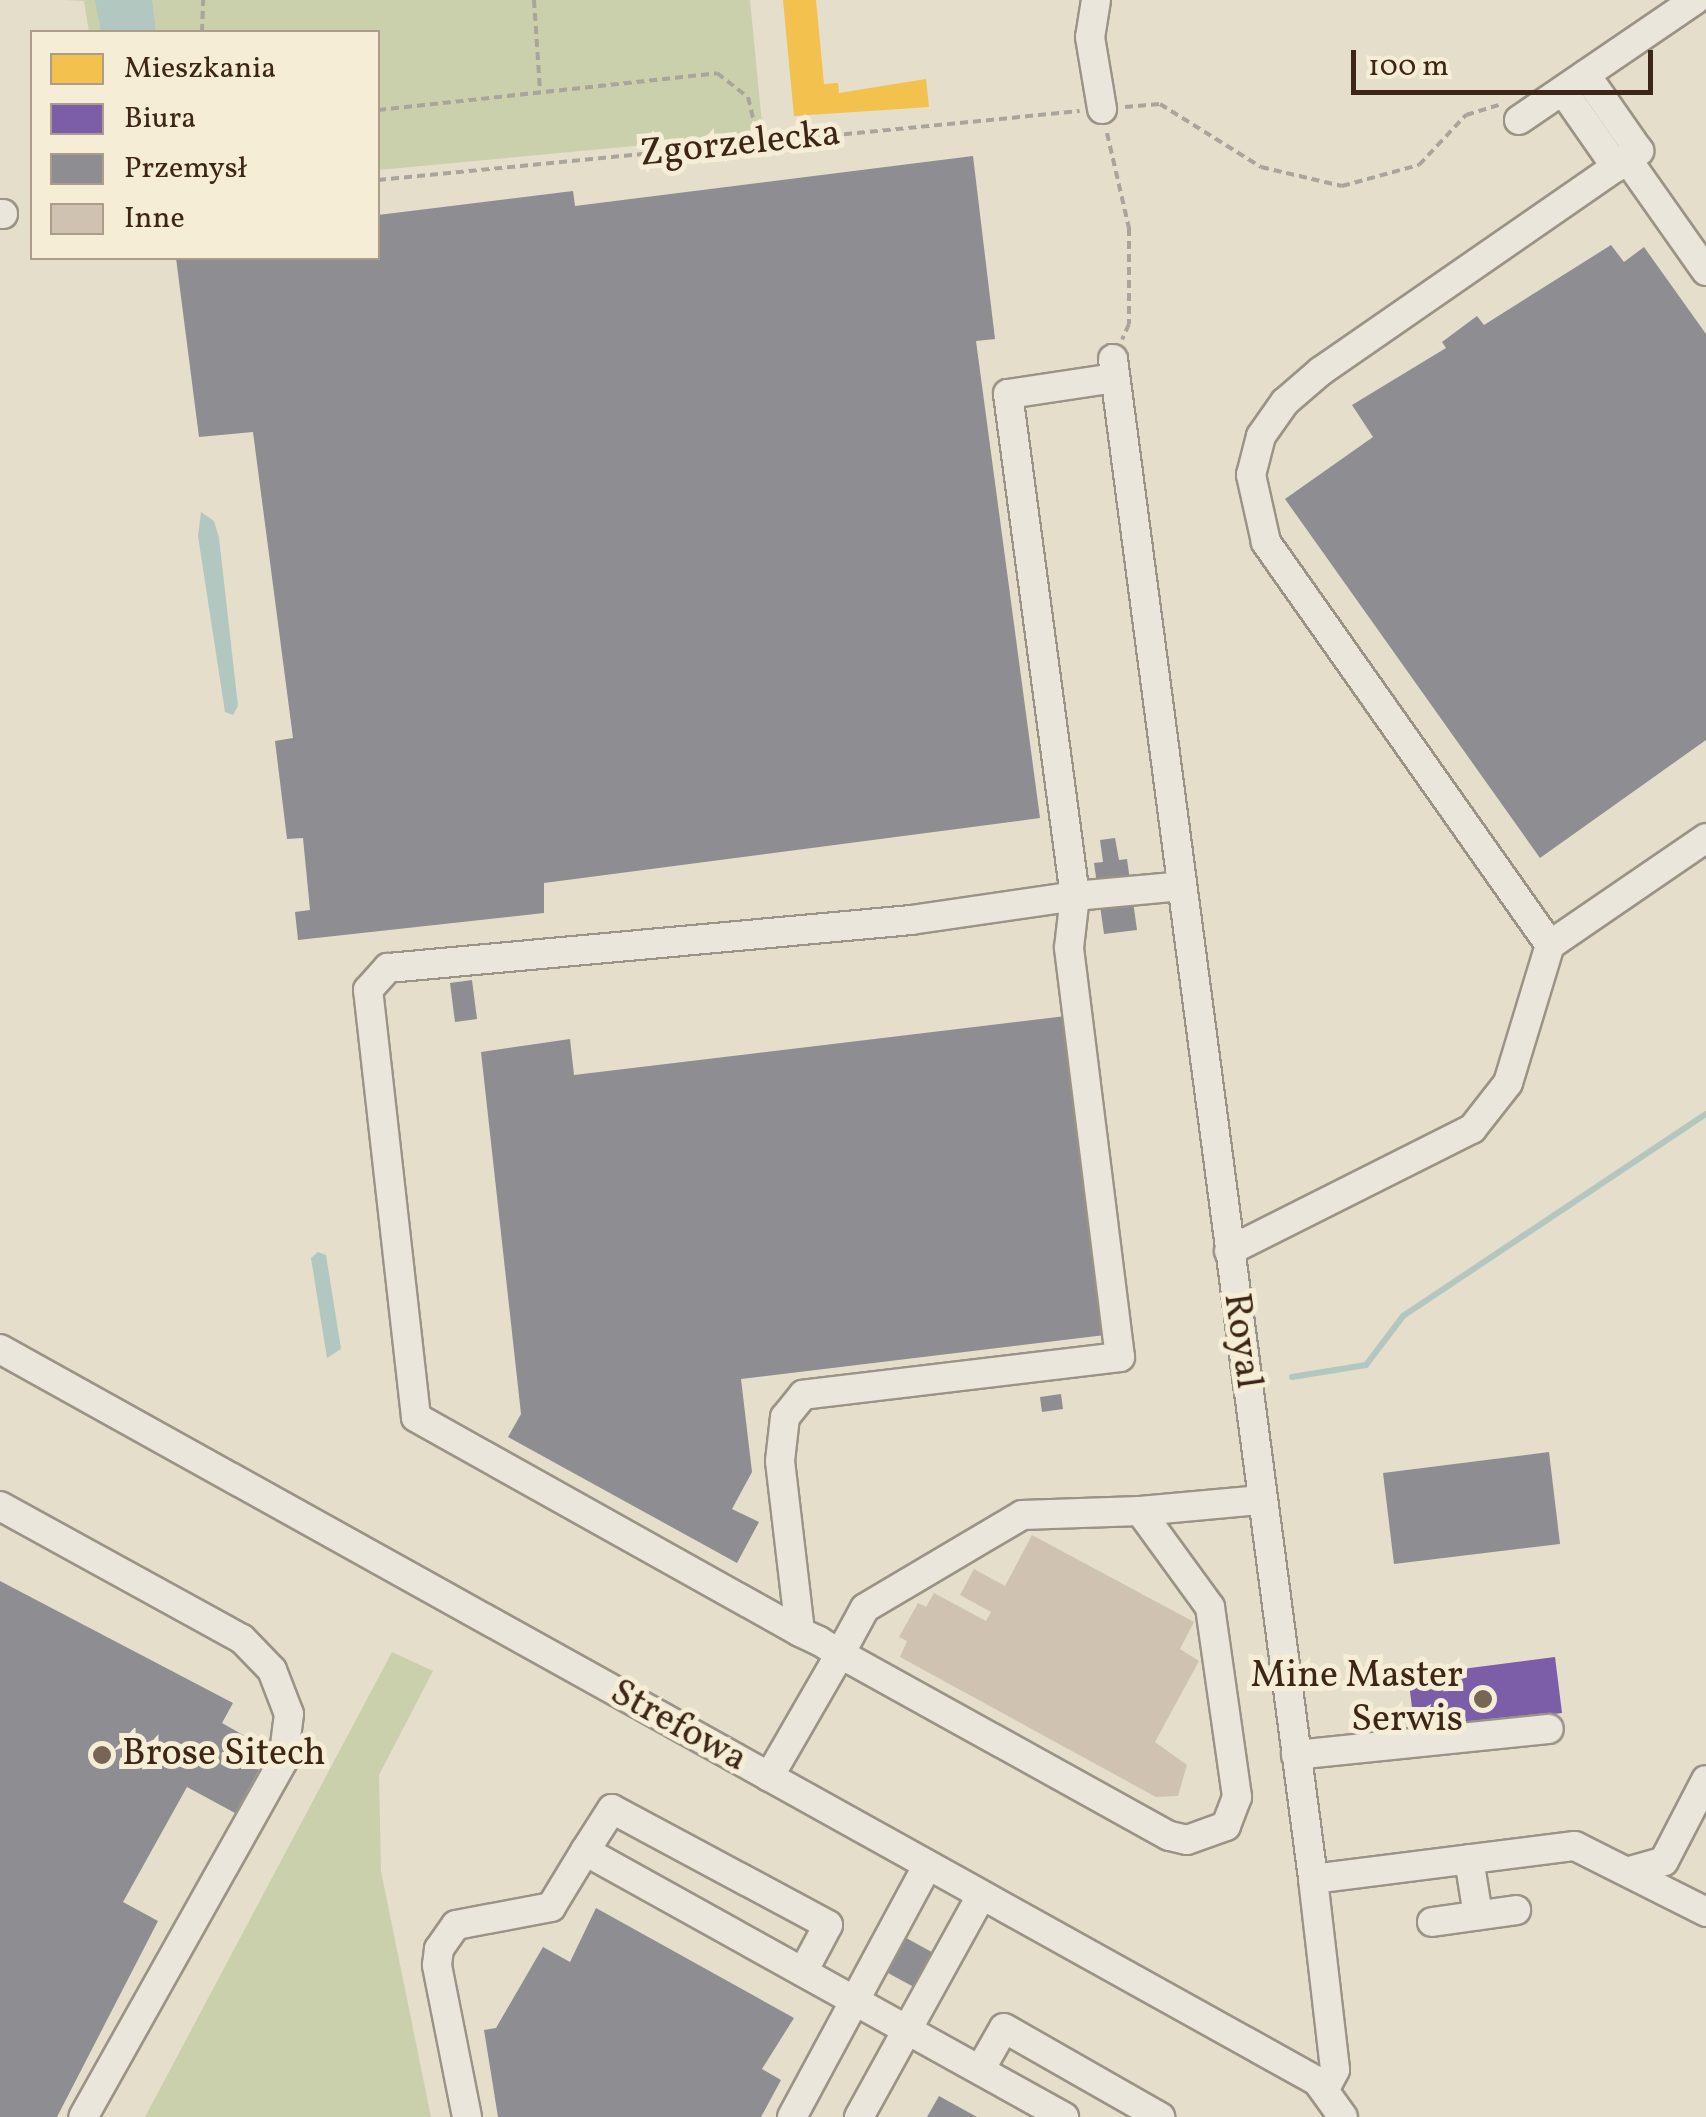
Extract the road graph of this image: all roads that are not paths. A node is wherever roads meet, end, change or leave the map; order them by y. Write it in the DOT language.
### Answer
graph roads {
  1 [pos="1096,0"];
  2 [pos="1696,0"];
  3 [pos="1566,89"];
  4 [pos="1102,109"];
  5 [pos="1519,120"];
  6 [pos="1627,159"];
  7 [pos="1706,270"];
  8 [pos="1706,838"];
  9 [pos="1182,886"];
  10 [pos="1075,896"];
  11 [pos="1550,945"];
  12 [pos="1230,1250"];
  13 [pos="0,1349"];
  14 [pos="1262,1500"];
  15 [pos="0,1506"];
  16 [pos="1140,1511"];
  17 [pos="800,1632"];
  18 [pos="840,1654"];
  19 [pos="1549,1729"];
  20 [pos="1296,1756"];
  21 [pos="769,1777"];
  22 [pos="1706,1780"];
  23 [pos="585,1851"];
  24 [pos="1469,1859"];
  25 [pos="927,1866"];
  26 [pos="1630,1871"];
  27 [pos="1312,1879"];
  28 [pos="981,1896"];
  29 [pos="1516,1910"];
  30 [pos="1706,1912"];
  31 [pos="1478,1916"];
  32 [pos="1432,1922"];
  33 [pos="804,1972"];
  34 [pos="856,2001"];
  35 [pos="907,2030"];
  36 [pos="980,2070"];
  37 [pos="1326,2087"];
  38 [pos="83,2117"];
  39 [pos="467,2117"];
  40 [pos="792,2117"];
  41 [pos="860,2117"];
  42 [pos="1064,2117"];
  43 [pos="1160,2117"];
  44 [pos="1343,2117"];
  1 -- 4 [label="street"];
  2 -- 3 [label="street"];
  3 -- 5 [label="street"];
  3 -- 6 [label="street"];
  6 -- 7 [label="street"];
  6 -- 11 [label="street"];
  8 -- 11 [label="street"];
  9 -- 10 [label="street"];
  9 -- 10 [label="street"];
  9 -- 12 [label="street"];
  10 -- 17 [label="street"];
  10 -- 17 [label="street"];
  11 -- 12 [label="street, Royal"];
  12 -- 14 [label="street, Royal"];
  13 -- 21 [label="street, Strefowa"];
  14 -- 16 [label="street"];
  14 -- 20 [label="street, Royal"];
  15 -- 38 [label="street"];
  16 -- 18 [label="street"];
  16 -- 18 [label="street"];
  17 -- 18 [label="street"];
  18 -- 21 [label="street"];
  19 -- 20 [label="street"];
  20 -- 27 [label="street, Royal"];
  21 -- 25 [label="street, Strefowa"];
  22 -- 26 [label="street"];
  23 -- 33 [label="street"];
  23 -- 33 [label="street"];
  23 -- 39 [label="street"];
  24 -- 26 [label="street"];
  24 -- 27 [label="street"];
  24 -- 31 [label="street"];
  25 -- 28 [label="street, Strefowa"];
  25 -- 34 [label="street"];
  26 -- 30 [label="street"];
  27 -- 37 [label="street, Royal"];
  28 -- 35 [label="street"];
  28 -- 37 [label="street, Strefowa"];
  29 -- 31 [label="street"];
  31 -- 32 [label="street"];
  33 -- 34 [label="street"];
  34 -- 35 [label="street"];
  34 -- 40 [label="street"];
  35 -- 36 [label="street"];
  35 -- 41 [label="street"];
  36 -- 42 [label="street"];
  36 -- 43 [label="street"];
  37 -- 44 [label="street"];
}
